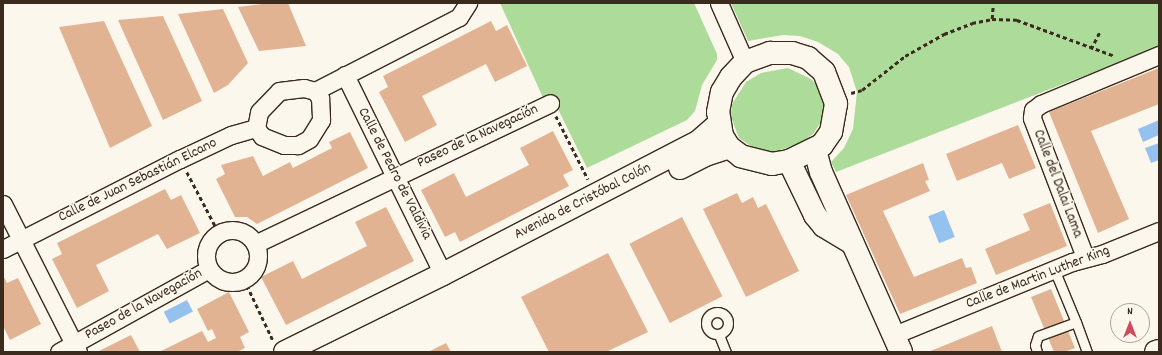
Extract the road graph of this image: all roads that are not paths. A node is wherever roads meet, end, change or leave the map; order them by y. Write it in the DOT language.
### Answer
graph roads {
  1 [pos="468,3"];
  2 [pos="719,3"];
  3 [pos="1159,55"];
  4 [pos="745,62"];
  5 [pos="345,75"];
  6 [pos="315,91"];
  7 [pos="550,103"];
  8 [pos="719,124"];
  9 [pos="256,128"];
  10 [pos="729,147"];
  11 [pos="815,150"];
  12 [pos="789,161"];
  13 [pos="395,175"];
  14 [pos="3,204"];
  15 [pos="1159,231"];
  16 [pos="21,240"];
  17 [pos="852,243"];
  18 [pos="255,244"];
  19 [pos="3,249"];
  20 [pos="1085,257"];
  21 [pos="209,269"];
  22 [pos="1054,269"];
  23 [pos="446,279"];
  24 [pos="1076,322"];
  25 [pos="719,335"];
  26 [pos="898,343"];
  27 [pos="76,348"];
  28 [pos="280,349"];
  29 [pos="1086,350"];
  30 [pos="1159,351"];
  31 [pos="59,352"];
  32 [pos="319,352"];
  33 [pos="726,352"];
  34 [pos="1037,352"];
  35 [pos="1077,352"];
  36 [pos="1156,352"];
  1 -- 5 [label="street"];
  2 -- 4 [label="street"];
  3 -- 20 [label="street, Calle del Dalai Lama"];
  4 -- 8 [label="street"];
  4 -- 11 [label="street"];
  5 -- 6 [label="street"];
  5 -- 13 [label="street, Calle de Pedro de Valdivia"];
  6 -- 9 [label="street"];
  6 -- 9 [label="street"];
  7 -- 13 [label="street, Paseo de la Navegación"];
  8 -- 10 [label="street"];
  8 -- 23 [label="street, Avenida de Cristóbal Colón"];
  9 -- 16 [label="street, Calle de Juan Sebastián Elcano"];
  10 -- 12 [label="street"];
  10 -- 23 [label="street, Avenida de Cristóbal Colón"];
  11 -- 12 [label="street"];
  11 -- 17 [label="street"];
  12 -- 17 [label="street"];
  13 -- 18 [label="street, Paseo de la Navegación"];
  13 -- 23 [label="street, Calle de Pedro de Valdivia"];
  14 -- 16 [label="street"];
  15 -- 20 [label="street, Calle de Martin Luther King"];
  16 -- 19 [label="street, Calle de Juan Sebastián Elcano"];
  16 -- 27 [label="street"];
  17 -- 26 [label="street"];
  18 -- 21 [label="street, Paseo de la Navegación"];
  18 -- 21 [label="street, Paseo de la Navegación"];
  20 -- 22 [label="street, Calle de Martin Luther King"];
  21 -- 27 [label="street, Paseo de la Navegación"];
  22 -- 24 [label="lane"];
  22 -- 26 [label="street, Calle de Martin Luther King"];
  23 -- 28 [label="street, Avenida de Cristóbal Colón"];
  23 -- 32 [label="street, Avenida de Cristóbal Colón"];
  24 -- 29 [label="lane"];
  24 -- 34 [label="lane"];
  25 -- 33 [label="lane"];
  27 -- 31 [label="street, Paseo de la Navegación"];
  29 -- 35 [label="lane"];
  30 -- 36 [label="street"];
}
